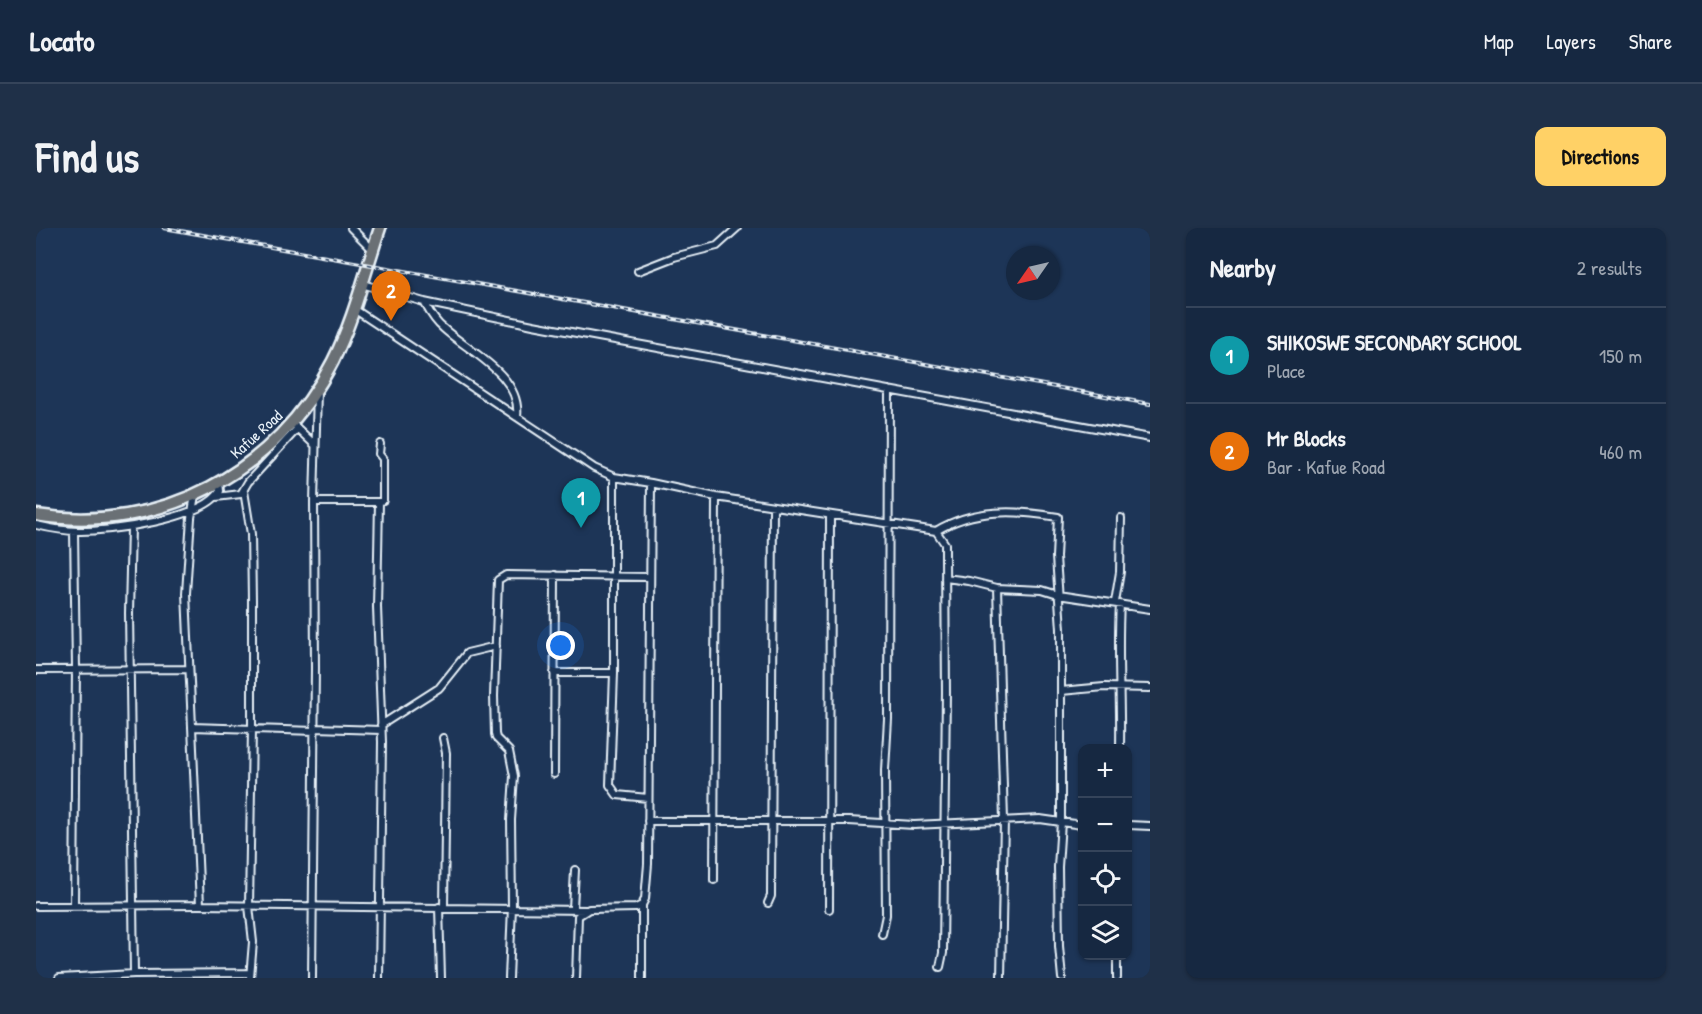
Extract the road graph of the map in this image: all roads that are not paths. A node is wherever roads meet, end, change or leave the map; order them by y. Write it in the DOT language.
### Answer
graph roads {
  1 [pos="351,228"];
  2 [pos="356,228"];
  3 [pos="380,228"];
  4 [pos="737,228"];
  5 [pos="370,247"];
  6 [pos="638,272"];
  7 [pos="361,284"];
  8 [pos="424,302"];
  9 [pos="353,309"];
  10 [pos="317,389"];
  11 [pos="890,390"];
  12 [pos="517,417"];
  13 [pos="295,426"];
  14 [pos="1150,438"];
  15 [pos="380,444"];
  16 [pos="315,446"];
  17 [pos="614,477"];
  18 [pos="219,483"];
  19 [pos="651,483"];
  20 [pos="244,491"];
  21 [pos="195,495"];
  22 [pos="216,497"];
  23 [pos="716,497"];
  24 [pos="314,502"];
  25 [pos="379,502"];
  26 [pos="773,506"];
  27 [pos="192,512"];
  28 [pos="36,515"];
  29 [pos="830,515"];
  30 [pos="1121,518"];
  31 [pos="36,525"];
  32 [pos="888,525"];
  33 [pos="131,527"];
  34 [pos="74,531"];
  35 [pos="936,531"];
  36 [pos="555,575"];
  37 [pos="614,575"];
  38 [pos="650,577"];
  39 [pos="945,578"];
  40 [pos="997,588"];
  41 [pos="1058,594"];
  42 [pos="1117,603"];
  43 [pos="1150,609"];
  44 [pos="496,646"];
  45 [pos="76,668"];
  46 [pos="130,669"];
  47 [pos="189,669"];
  48 [pos="36,670"];
  49 [pos="554,673"];
  50 [pos="614,673"];
  51 [pos="1121,688"];
  52 [pos="1150,688"];
  53 [pos="1060,691"];
  54 [pos="192,727"];
  55 [pos="381,727"];
  56 [pos="252,729"];
  57 [pos="315,729"];
  58 [pos="443,738"];
  59 [pos="1120,744"];
  60 [pos="554,774"];
  61 [pos="648,798"];
  62 [pos="714,820"];
  63 [pos="1004,820"];
  64 [pos="648,821"];
  65 [pos="772,822"];
  66 [pos="829,822"];
  67 [pos="1062,822"];
  68 [pos="886,823"];
  69 [pos="945,823"];
  70 [pos="1078,824"];
  71 [pos="1132,825"];
  72 [pos="1150,826"];
  73 [pos="575,870"];
  74 [pos="714,880"];
  75 [pos="768,903"];
  76 [pos="200,905"];
  77 [pos="642,905"];
  78 [pos="36,906"];
  79 [pos="74,906"];
  80 [pos="132,906"];
  81 [pos="249,906"];
  82 [pos="313,907"];
  83 [pos="379,907"];
  84 [pos="442,907"];
  85 [pos="512,907"];
  86 [pos="573,909"];
  87 [pos="829,909"];
  88 [pos="586,910"];
  89 [pos="882,934"];
  90 [pos="1117,960"];
  91 [pos="940,967"];
  92 [pos="134,974"];
  93 [pos="250,976"];
  94 [pos="59,978"];
  95 [pos="312,978"];
  96 [pos="379,978"];
  97 [pos="441,978"];
  98 [pos="509,978"];
  99 [pos="576,978"];
  100 [pos="642,978"];
  101 [pos="1001,978"];
  102 [pos="1062,978"];
  103 [pos="1117,978"];
  1 -- 5 [label="street"];
  2 -- 5 [label="street"];
  3 -- 5 [label="highway, Kafue Road"];
  4 -- 6 [label="street"];
  5 -- 7 [label="highway, Kafue Road"];
  7 -- 8 [label="street"];
  7 -- 9 [label="highway, Kafue Road"];
  8 -- 11 [label="street"];
  8 -- 12 [label="street"];
  9 -- 10 [label="highway, Kafue Road"];
  9 -- 12 [label="street"];
  10 -- 13 [label="highway, Kafue Road"];
  10 -- 16 [label="street"];
  11 -- 14 [label="street"];
  11 -- 32 [label="street"];
  12 -- 17 [label="street"];
  13 -- 16 [label="street"];
  13 -- 18 [label="highway, Kafue Road"];
  13 -- 20 [label="street"];
  15 -- 25 [label="street"];
  16 -- 24 [label="street"];
  17 -- 19 [label="street"];
  17 -- 37 [label="street"];
  18 -- 21 [label="highway, Kafue Road"];
  18 -- 22 [label="street"];
  19 -- 23 [label="street"];
  19 -- 38 [label="street"];
  20 -- 22 [label="street"];
  20 -- 56 [label="street"];
  21 -- 27 [label="street"];
  21 -- 28 [label="highway, Kafue Road"];
  22 -- 27 [label="street"];
  23 -- 26 [label="street"];
  23 -- 62 [label="street"];
  24 -- 25 [label="street"];
  24 -- 57 [label="street"];
  25 -- 55 [label="street"];
  26 -- 29 [label="street"];
  26 -- 65 [label="street"];
  27 -- 33 [label="street"];
  27 -- 47 [label="street"];
  29 -- 32 [label="street"];
  29 -- 66 [label="street"];
  30 -- 42 [label="street"];
  31 -- 34 [label="street"];
  32 -- 35 [label="street"];
  32 -- 68 [label="street"];
  33 -- 34 [label="street"];
  33 -- 46 [label="street"];
  34 -- 45 [label="street"];
  35 -- 39 [label="street"];
  35 -- 41 [label="street"];
  36 -- 37 [label="street"];
  36 -- 44 [label="street"];
  36 -- 49 [label="street"];
  37 -- 38 [label="street"];
  37 -- 50 [label="street"];
  38 -- 61 [label="street"];
  39 -- 40 [label="street"];
  39 -- 69 [label="street"];
  40 -- 41 [label="street"];
  40 -- 63 [label="street"];
  41 -- 42 [label="street"];
  41 -- 53 [label="street"];
  42 -- 43 [label="street"];
  42 -- 51 [label="street"];
  44 -- 55 [label="street"];
  44 -- 85 [label="street"];
  45 -- 46 [label="street"];
  45 -- 48 [label="street"];
  45 -- 79 [label="street"];
  46 -- 47 [label="street"];
  46 -- 80 [label="street"];
  47 -- 54 [label="street"];
  49 -- 50 [label="street"];
  49 -- 60 [label="street"];
  50 -- 61 [label="street"];
  51 -- 52 [label="street"];
  51 -- 53 [label="street"];
  51 -- 59 [label="street"];
  53 -- 67 [label="street"];
  54 -- 56 [label="street"];
  54 -- 76 [label="street"];
  55 -- 57 [label="street"];
  55 -- 83 [label="street"];
  56 -- 57 [label="street"];
  56 -- 81 [label="street"];
  57 -- 82 [label="street"];
  58 -- 84 [label="street"];
  61 -- 64 [label="street"];
  62 -- 64 [label="street"];
  62 -- 65 [label="street"];
  62 -- 74 [label="street"];
  63 -- 67 [label="street"];
  63 -- 69 [label="street"];
  63 -- 101 [label="street"];
  64 -- 77 [label="street"];
  65 -- 66 [label="street"];
  65 -- 75 [label="street"];
  66 -- 68 [label="street"];
  66 -- 87 [label="street"];
  67 -- 70 [label="street"];
  67 -- 102 [label="street"];
  68 -- 69 [label="street"];
  68 -- 89 [label="street"];
  69 -- 91 [label="street"];
  71 -- 72 [label="street"];
  73 -- 86 [label="street"];
  76 -- 80 [label="street"];
  76 -- 81 [label="street"];
  77 -- 88 [label="street"];
  77 -- 100 [label="street"];
  78 -- 79 [label="street"];
  79 -- 80 [label="street"];
  80 -- 92 [label="street"];
  81 -- 82 [label="street"];
  81 -- 93 [label="street"];
  82 -- 83 [label="street"];
  82 -- 95 [label="street"];
  83 -- 84 [label="street"];
  83 -- 96 [label="street"];
  84 -- 85 [label="street"];
  84 -- 97 [label="street"];
  85 -- 86 [label="street"];
  85 -- 98 [label="street"];
  86 -- 88 [label="street"];
  88 -- 99 [label="street"];
  90 -- 103 [label="street"];
  92 -- 93 [label="street"];
  92 -- 94 [label="street"];
}
